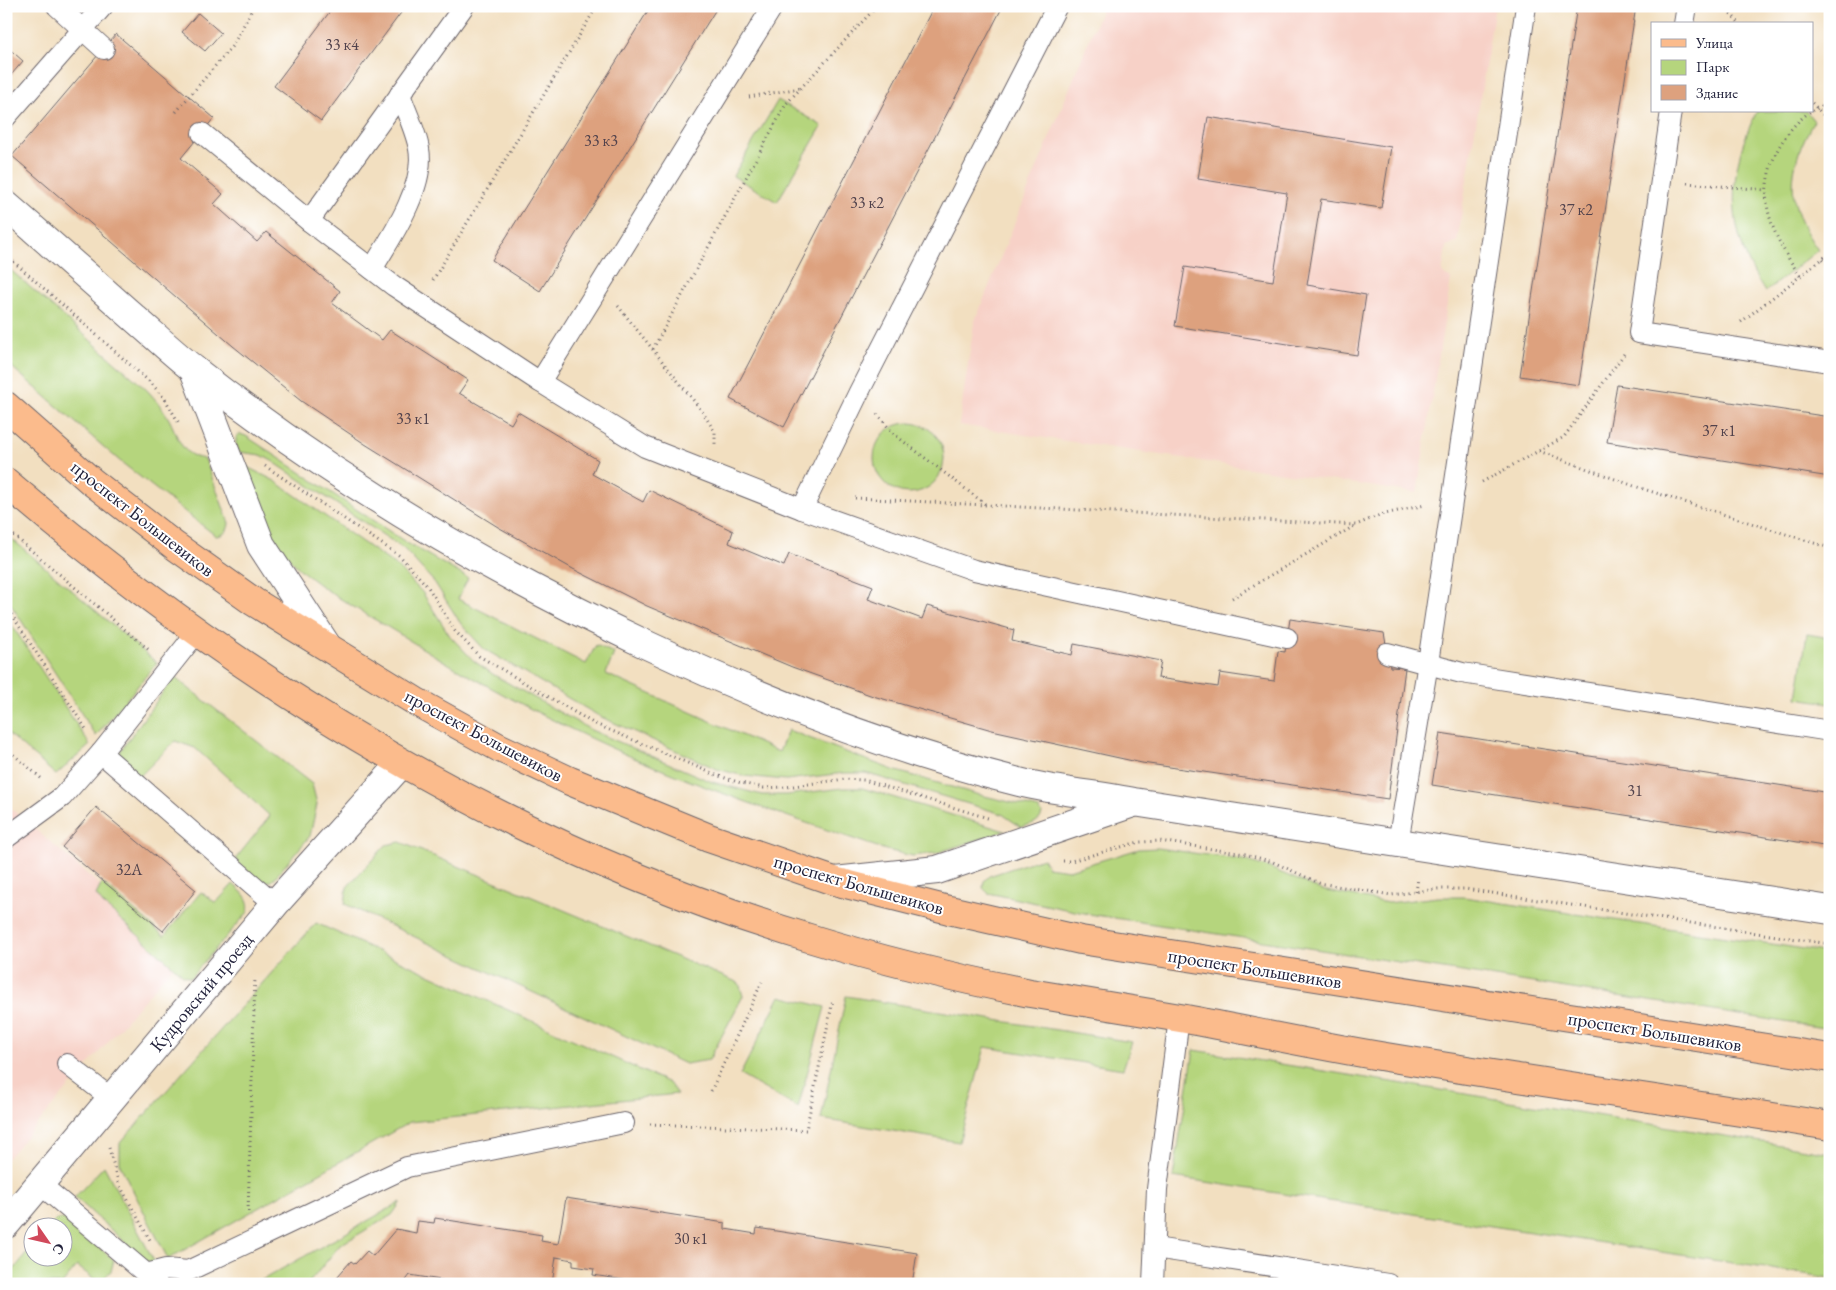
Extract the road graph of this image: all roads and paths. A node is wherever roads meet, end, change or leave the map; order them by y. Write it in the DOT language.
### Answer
graph roads {
  1 [pos="57,6"];
  2 [pos="103,6"];
  3 [pos="254,6"];
  4 [pos="464,6"];
  5 [pos="597,6"];
  6 [pos="773,6"];
  7 [pos="877,6"];
  8 [pos="1057,6"];
  9 [pos="1526,6"];
  10 [pos="1687,6"];
  11 [pos="1724,6"];
  12 [pos="1684,22"];
  13 [pos="1738,22"];
  14 [pos="82,30"];
  15 [pos="104,49"];
  16 [pos="800,88"];
  17 [pos="400,94"];
  18 [pos="1830,102"];
  19 [pos="713,103"];
  20 [pos="1814,105"];
  21 [pos="1817,108"];
  22 [pos="1814,110"];
  23 [pos="176,112"];
  24 [pos="1672,112"];
  25 [pos="1810,112"];
  26 [pos="6,117"];
  27 [pos="1830,122"];
  28 [pos="202,133"];
  29 [pos="1661,181"];
  30 [pos="1766,190"];
  31 [pos="6,205"];
  32 [pos="309,221"];
  33 [pos="1830,253"];
  34 [pos="1823,259"];
  35 [pos="1830,266"];
  36 [pos="372,269"];
  37 [pos="1800,276"];
  38 [pos="600,284"];
  39 [pos="420,303"];
  40 [pos="1639,333"];
  41 [pos="1712,344"];
  42 [pos="653,350"];
  43 [pos="1830,362"];
  44 [pos="194,370"];
  45 [pos="540,382"];
  46 [pos="6,406"];
  47 [pos="889,428"];
  48 [pos="1538,451"];
  49 [pos="708,472"];
  50 [pos="6,482"];
  51 [pos="1452,498"];
  52 [pos="805,502"];
  53 [pos="986,504"];
  54 [pos="1356,525"];
  55 [pos="6,529"];
  56 [pos="1830,548"];
  57 [pos="6,606"];
  58 [pos="1195,620"];
  59 [pos="198,632"];
  60 [pos="1287,638"];
  61 [pos="327,646"];
  62 [pos="1387,653"];
  63 [pos="1428,663"];
  64 [pos="170,668"];
  65 [pos="1830,731"];
  66 [pos="6,748"];
  67 [pos="101,753"];
  68 [pos="401,764"];
  69 [pos="62,797"];
  70 [pos="1134,802"];
  71 [pos="6,838"];
  72 [pos="1398,844"];
  73 [pos="834,881"];
  74 [pos="275,904"];
  75 [pos="1830,910"];
  76 [pos="255,975"];
  77 [pos="762,982"];
  78 [pos="834,1000"];
  79 [pos="1178,1018"];
  80 [pos="1830,1058"];
  81 [pos="68,1064"];
  82 [pos="711,1092"];
  83 [pos="112,1099"];
  84 [pos="624,1123"];
  85 [pos="1830,1126"];
  86 [pos="108,1145"];
  87 [pos="40,1184"];
  88 [pos="6,1224"];
  89 [pos="248,1244"];
  90 [pos="1155,1248"];
  91 [pos="157,1276"];
  92 [pos="1153,1284"];
  93 [pos="1388,1284"];
  1 -- 14 [label="lane"];
  2 -- 14 [label="lane"];
  3 -- 23 [label="path"];
  4 -- 17 [label="lane"];
  5 -- 39 [label="path"];
  6 -- 19 [label="lane"];
  7 -- 16 [label="path"];
  8 -- 52 [label="lane"];
  9 -- 51 [label="lane"];
  10 -- 12 [label="lane"];
  11 -- 13 [label="path"];
  14 -- 15 [label="lane"];
  14 -- 26 [label="lane"];
  16 -- 19 [label="path"];
  16 -- 42 [label="path"];
  17 -- 32 [label="lane"];
  17 -- 36 [label="lane"];
  18 -- 21 [label="path"];
  19 -- 38 [label="lane"];
  20 -- 21 [label="path"];
  21 -- 22 [label="path"];
  21 -- 27 [label="path"];
  24 -- 29 [label="lane"];
  25 -- 30 [label="path"];
  28 -- 32 [label="lane"];
  29 -- 30 [label="path"];
  29 -- 40 [label="lane"];
  30 -- 37 [label="path"];
  31 -- 44 [label="street"];
  32 -- 36 [label="lane"];
  33 -- 34 [label="path"];
  34 -- 35 [label="path"];
  34 -- 37 [label="path"];
  36 -- 39 [label="lane"];
  37 -- 41 [label="path"];
  38 -- 42 [label="path"];
  38 -- 45 [label="lane"];
  39 -- 45 [label="lane"];
  40 -- 41 [label="lane"];
  40 -- 48 [label="path"];
  41 -- 43 [label="lane"];
  42 -- 49 [label="path"];
  44 -- 61 [label="street"];
  44 -- 70 [label="street"];
  45 -- 49 [label="lane"];
  46 -- 61 [label="main road, проспект Большевиков"];
  47 -- 53 [label="path"];
  48 -- 51 [label="path"];
  48 -- 56 [label="path"];
  49 -- 52 [label="lane"];
  50 -- 59 [label="main road"];
  51 -- 54 [label="path"];
  51 -- 63 [label="lane"];
  52 -- 53 [label="path"];
  52 -- 58 [label="lane"];
  53 -- 54 [label="path"];
  54 -- 58 [label="path"];
  55 -- 64 [label="path"];
  57 -- 67 [label="path"];
  58 -- 60 [label="lane"];
  59 -- 64 [label="lane"];
  59 -- 68 [label="main road"];
  61 -- 73 [label="main road, проспект Большевиков"];
  62 -- 63 [label="lane"];
  63 -- 65 [label="lane"];
  63 -- 72 [label="lane"];
  64 -- 67 [label="lane"];
  66 -- 69 [label="path"];
  67 -- 69 [label="lane"];
  67 -- 74 [label="lane"];
  68 -- 74 [label="street, Кудровский проезд"];
  68 -- 79 [label="main road"];
  69 -- 71 [label="lane"];
  70 -- 72 [label="street"];
  70 -- 73 [label="street"];
  72 -- 75 [label="street"];
  73 -- 80 [label="main road, проспект Большевиков"];
  74 -- 83 [label="street, Кудровский проезд"];
  76 -- 89 [label="path"];
  77 -- 82 [label="path"];
  78 -- 84 [label="path"];
  79 -- 85 [label="main road"];
  79 -- 90 [label="lane"];
  81 -- 83 [label="lane"];
  83 -- 87 [label="street, Кудровский проезд"];
  84 -- 89 [label="lane"];
  86 -- 91 [label="path"];
  87 -- 88 [label="street, Кудровский проезд"];
  87 -- 91 [label="lane"];
  89 -- 91 [label="lane"];
  90 -- 92 [label="lane"];
  90 -- 93 [label="lane"];
}
